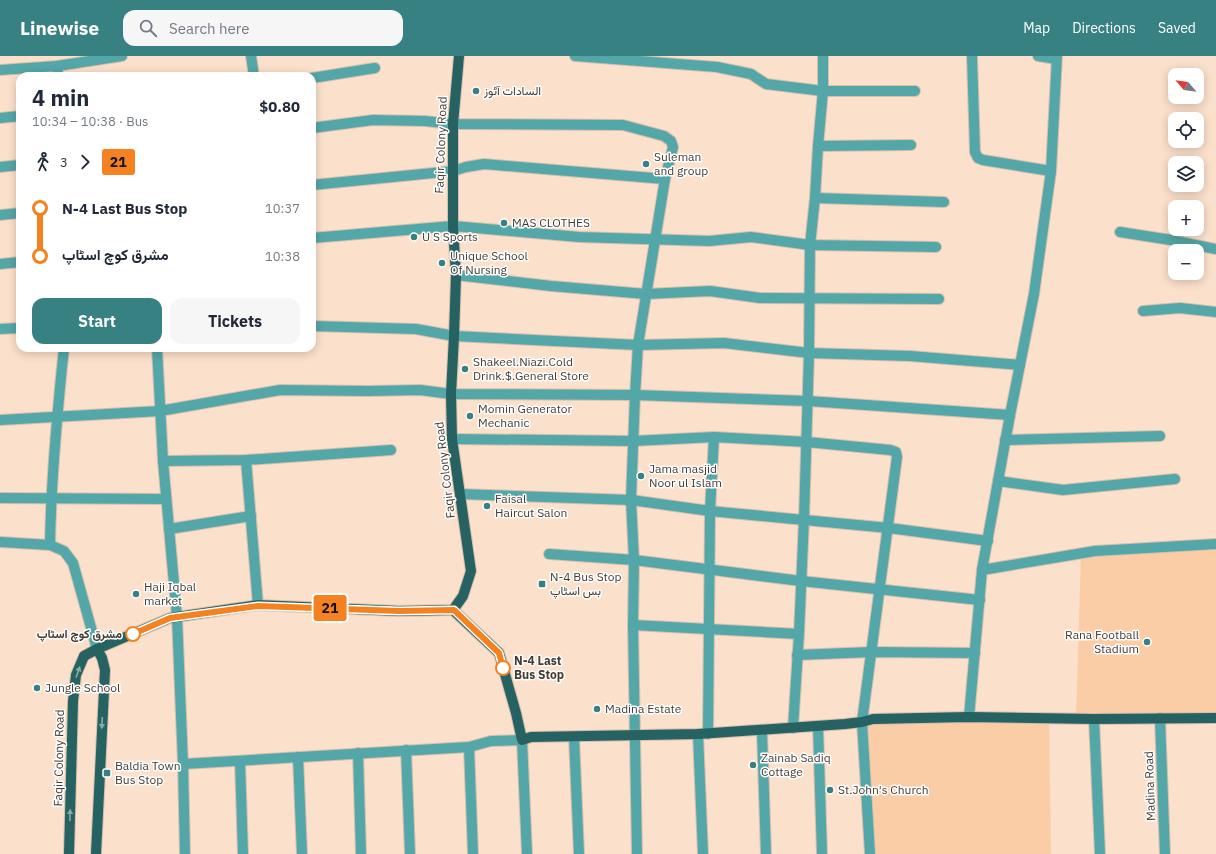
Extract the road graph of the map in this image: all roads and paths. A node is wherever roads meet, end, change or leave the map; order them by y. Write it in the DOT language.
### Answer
graph roads {
  1 [pos="122,56"];
  2 [pos="251,56"];
  3 [pos="459,56"];
  4 [pos="575,56"];
  5 [pos="823,56"];
  6 [pos="972,56"];
  7 [pos="1038,56"];
  8 [pos="1056,57"];
  9 [pos="375,68"];
  10 [pos="0,70"];
  11 [pos="58,71"];
  12 [pos="253,72"];
  13 [pos="316,77"];
  14 [pos="823,91"];
  15 [pos="916,91"];
  16 [pos="16,116"];
  17 [pos="0,118"];
  18 [pos="453,124"];
  19 [pos="316,127"];
  20 [pos="911,145"];
  21 [pos="818,146"];
  22 [pos="16,165"];
  23 [pos="0,167"];
  24 [pos="453,171"];
  25 [pos="1051,171"];
  26 [pos="665,179"];
  27 [pos="316,185"];
  28 [pos="815,198"];
  29 [pos="944,202"];
  30 [pos="16,213"];
  31 [pos="0,215"];
  32 [pos="453,226"];
  33 [pos="1120,232"];
  34 [pos="316,238"];
  35 [pos="655,238"];
  36 [pos="810,245"];
  37 [pos="936,248"];
  38 [pos="1216,249"];
  39 [pos="16,262"];
  40 [pos="0,264"];
  41 [pos="456,275"];
  42 [pos="646,294"];
  43 [pos="810,298"];
  44 [pos="939,299"];
  45 [pos="1144,311"];
  46 [pos="1216,312"];
  47 [pos="316,326"];
  48 [pos="16,328"];
  49 [pos="0,329"];
  50 [pos="454,336"];
  51 [pos="638,345"];
  52 [pos="64,352"];
  53 [pos="156,352"];
  54 [pos="809,353"];
  55 [pos="1020,366"];
  56 [pos="451,394"];
  57 [pos="635,395"];
  58 [pos="808,401"];
  59 [pos="160,411"];
  60 [pos="1010,415"];
  61 [pos="57,417"];
  62 [pos="0,420"];
  63 [pos="1160,436"];
  64 [pos="714,437"];
  65 [pos="452,440"];
  66 [pos="1005,440"];
  67 [pos="633,441"];
  68 [pos="807,442"];
  69 [pos="391,450"];
  70 [pos="246,460"];
  71 [pos="163,461"];
  72 [pos="1175,479"];
  73 [pos="998,481"];
  74 [pos="460,494"];
  75 [pos="0,498"];
  76 [pos="51,498"];
  77 [pos="166,499"];
  78 [pos="631,500"];
  79 [pos="710,511"];
  80 [pos="251,516"];
  81 [pos="804,519"];
  82 [pos="889,528"];
  83 [pos="169,529"];
  84 [pos="988,541"];
  85 [pos="0,542"];
  86 [pos="1216,544"];
  87 [pos="50,545"];
  88 [pos="549,554"];
  89 [pos="634,560"];
  90 [pos="709,569"];
  91 [pos="982,570"];
  92 [pos="801,581"];
  93 [pos="880,590"];
  94 [pos="980,600"];
  95 [pos="258,606"];
  96 [pos="454,610"];
  97 [pos="177,617"];
  98 [pos="633,625"];
  99 [pos="709,630"];
  100 [pos="799,634"];
  101 [pos="97,649"];
  102 [pos="872,652"];
  103 [pos="975,653"];
  104 [pos="797,655"];
  105 [pos="969,717"];
  106 [pos="1160,718"];
  107 [pos="1216,718"];
  108 [pos="1094,719"];
  109 [pos="862,722"];
  110 [pos="818,726"];
  111 [pos="793,728"];
  112 [pos="762,730"];
  113 [pos="703,734"];
  114 [pos="636,736"];
  115 [pos="574,737"];
  116 [pos="522,740"];
  117 [pos="469,747"];
  118 [pos="406,750"];
  119 [pos="358,753"];
  120 [pos="298,757"];
  121 [pos="240,761"];
  122 [pos="183,764"];
  123 [pos="69,854"];
  124 [pos="96,854"];
  125 [pos="185,854"];
  126 [pos="243,854"];
  127 [pos="302,854"];
  128 [pos="361,854"];
  129 [pos="410,854"];
  130 [pos="473,854"];
  131 [pos="527,854"];
  132 [pos="579,854"];
  133 [pos="637,854"];
  134 [pos="703,854"];
  135 [pos="766,854"];
  136 [pos="822,854"];
  137 [pos="870,854"];
  138 [pos="1100,854"];
  139 [pos="1165,854"];
  1 -- 11 [label="street"];
  2 -- 12 [label="street"];
  3 -- 18 [label="main road, Faqir Colony Road"];
  4 -- 14 [label="street"];
  5 -- 14 [label="street"];
  6 -- 25 [label="street"];
  7 -- 8 [label="street"];
  8 -- 25 [label="street"];
  9 -- 13 [label="street"];
  10 -- 11 [label="street"];
  14 -- 15 [label="street"];
  14 -- 21 [label="street"];
  16 -- 17 [label="street"];
  18 -- 19 [label="street"];
  18 -- 24 [label="main road, Faqir Colony Road"];
  18 -- 26 [label="street"];
  20 -- 21 [label="street"];
  21 -- 28 [label="street"];
  22 -- 23 [label="street"];
  24 -- 26 [label="street"];
  24 -- 27 [label="street"];
  24 -- 32 [label="main road, Faqir Colony Road"];
  25 -- 55 [label="street"];
  26 -- 35 [label="street"];
  28 -- 29 [label="street"];
  28 -- 36 [label="street"];
  30 -- 31 [label="street"];
  32 -- 34 [label="street"];
  32 -- 35 [label="street"];
  32 -- 41 [label="main road, Faqir Colony Road"];
  33 -- 38 [label="street"];
  35 -- 36 [label="street"];
  35 -- 42 [label="street"];
  36 -- 37 [label="street"];
  36 -- 43 [label="street"];
  39 -- 40 [label="street"];
  41 -- 42 [label="street"];
  41 -- 50 [label="main road, Faqir Colony Road"];
  42 -- 43 [label="street"];
  42 -- 51 [label="street"];
  43 -- 44 [label="street"];
  43 -- 54 [label="street"];
  45 -- 46 [label="street"];
  47 -- 50 [label="street"];
  48 -- 49 [label="street"];
  50 -- 51 [label="street"];
  50 -- 56 [label="main road, Faqir Colony Road"];
  51 -- 54 [label="street"];
  51 -- 57 [label="street"];
  52 -- 61 [label="street"];
  53 -- 59 [label="street"];
  54 -- 55 [label="street"];
  54 -- 58 [label="street"];
  55 -- 60 [label="street"];
  56 -- 57 [label="street"];
  56 -- 59 [label="street"];
  56 -- 65 [label="main road, Faqir Colony Road"];
  57 -- 58 [label="street"];
  57 -- 67 [label="street"];
  58 -- 60 [label="street"];
  58 -- 68 [label="street"];
  59 -- 61 [label="street"];
  59 -- 71 [label="street"];
  60 -- 66 [label="street"];
  61 -- 62 [label="street"];
  61 -- 76 [label="street"];
  63 -- 66 [label="street"];
  64 -- 67 [label="street"];
  64 -- 68 [label="street"];
  64 -- 79 [label="street"];
  65 -- 67 [label="street"];
  65 -- 74 [label="main road, Faqir Colony Road"];
  66 -- 73 [label="street"];
  67 -- 78 [label="street"];
  68 -- 81 [label="street"];
  68 -- 82 [label="street"];
  69 -- 70 [label="street"];
  70 -- 71 [label="street"];
  70 -- 80 [label="street"];
  71 -- 77 [label="street"];
  72 -- 73 [label="street"];
  73 -- 84 [label="street"];
  74 -- 78 [label="street"];
  74 -- 96 [label="main road, Faqir Colony Road"];
  75 -- 76 [label="street"];
  76 -- 77 [label="street"];
  76 -- 87 [label="street"];
  77 -- 83 [label="street"];
  78 -- 79 [label="street"];
  78 -- 89 [label="street"];
  79 -- 81 [label="street"];
  79 -- 90 [label="street"];
  80 -- 83 [label="street"];
  80 -- 95 [label="street"];
  81 -- 82 [label="street"];
  81 -- 92 [label="street"];
  82 -- 84 [label="street"];
  82 -- 93 [label="street"];
  83 -- 97 [label="street"];
  84 -- 91 [label="street"];
  85 -- 87 [label="street"];
  86 -- 91 [label="street"];
  87 -- 101 [label="street"];
  88 -- 89 [label="street"];
  89 -- 90 [label="street"];
  89 -- 98 [label="street"];
  90 -- 92 [label="street"];
  90 -- 99 [label="street"];
  91 -- 94 [label="street"];
  92 -- 93 [label="street"];
  92 -- 100 [label="street"];
  93 -- 94 [label="street"];
  93 -- 102 [label="street"];
  94 -- 103 [label="street"];
  95 -- 96 [label="main road, Faqir Colony Road"];
  95 -- 97 [label="main road, Faqir Colony Road"];
  96 -- 116 [label="main road"];
  97 -- 101 [label="main road, Faqir Colony Road"];
  97 -- 122 [label="street"];
  98 -- 99 [label="street"];
  98 -- 114 [label="street"];
  99 -- 100 [label="street"];
  99 -- 113 [label="street"];
  100 -- 104 [label="street"];
  123 -- 101 [label="main road, Faqir Colony Road, one-way"];
  101 -- 124 [label="main road, one-way"];
  102 -- 103 [label="street"];
  102 -- 104 [label="street"];
  102 -- 109 [label="street"];
  103 -- 105 [label="street"];
  104 -- 111 [label="street"];
  105 -- 108 [label="main road"];
  105 -- 109 [label="main road"];
  106 -- 107 [label="main road"];
  106 -- 108 [label="main road"];
  106 -- 139 [label="street, Madina Road"];
  108 -- 138 [label="street"];
  109 -- 110 [label="main road"];
  109 -- 137 [label="street"];
  110 -- 111 [label="main road"];
  110 -- 136 [label="street"];
  111 -- 112 [label="main road"];
  112 -- 113 [label="main road"];
  112 -- 135 [label="street"];
  113 -- 114 [label="main road"];
  113 -- 134 [label="street"];
  114 -- 115 [label="main road"];
  114 -- 133 [label="street"];
  115 -- 116 [label="main road"];
  115 -- 132 [label="street"];
  116 -- 117 [label="street"];
  116 -- 131 [label="street"];
  117 -- 118 [label="street"];
  117 -- 130 [label="street"];
  118 -- 119 [label="street"];
  118 -- 129 [label="street"];
  119 -- 120 [label="street"];
  119 -- 128 [label="street"];
  120 -- 121 [label="street"];
  120 -- 127 [label="street"];
  121 -- 122 [label="street"];
  121 -- 126 [label="street"];
  122 -- 125 [label="street"];
}
